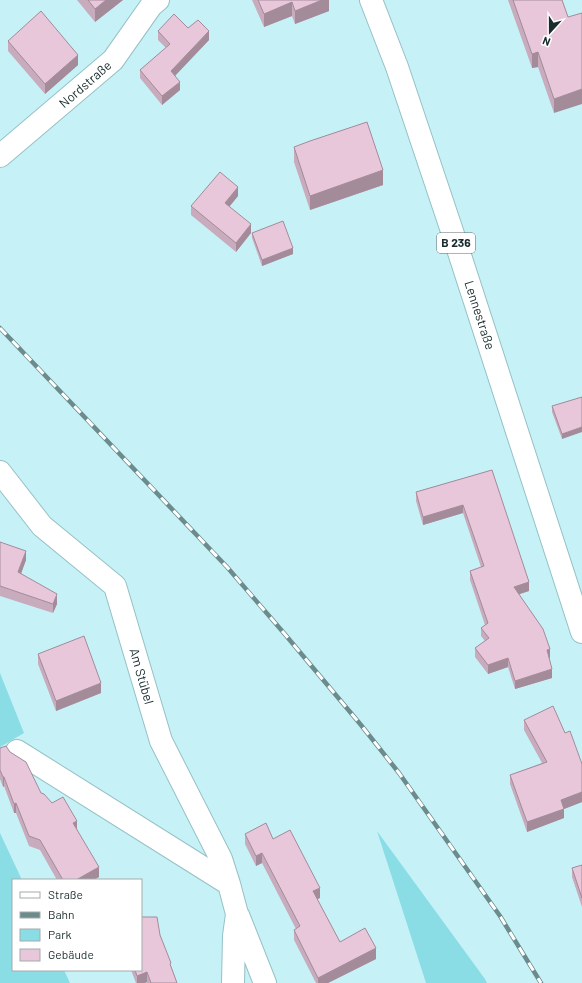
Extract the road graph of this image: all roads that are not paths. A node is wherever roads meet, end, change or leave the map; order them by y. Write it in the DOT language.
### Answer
graph roads {
  1 [pos="371,0"];
  2 [pos="152,2"];
  3 [pos="0,156"];
  4 [pos="0,472"];
  5 [pos="582,632"];
  6 [pos="17,751"];
  7 [pos="229,884"];
  8 [pos="238,914"];
  9 [pos="233,983"];
  10 [pos="264,983"];
  1 -- 5 [label="street, Lennestraße / B 236"];
  2 -- 3 [label="street, Nordstraße"];
  4 -- 7 [label="street, Am Stübel"];
  6 -- 7 [label="street"];
  7 -- 8 [label="street, Am Stübel"];
  8 -- 9 [label="street, Am Stübel"];
  8 -- 10 [label="street, Am Stübel"];
}
